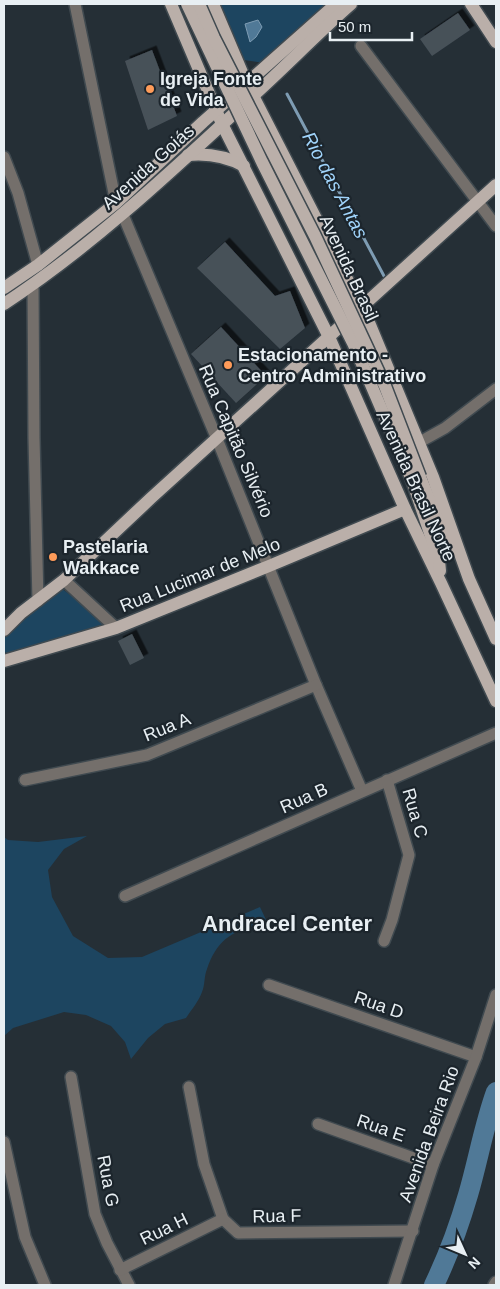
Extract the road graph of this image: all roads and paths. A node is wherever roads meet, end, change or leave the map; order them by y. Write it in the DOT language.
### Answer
graph roads {
  1 [pos="75,4"];
  2 [pos="171,4"];
  3 [pos="187,4"];
  4 [pos="199,4"];
  5 [pos="213,4"];
  6 [pos="336,4"];
  7 [pos="351,4"];
  8 [pos="471,4"];
  9 [pos="496,42"];
  10 [pos="361,46"];
  11 [pos="235,57"];
  12 [pos="268,64"];
  13 [pos="248,84"];
  14 [pos="254,95"];
  15 [pos="216,112"];
  16 [pos="222,124"];
  17 [pos="188,155"];
  18 [pos="4,157"];
  19 [pos="244,166"];
  20 [pos="496,184"];
  21 [pos="477,202"];
  22 [pos="116,203"];
  23 [pos="123,215"];
  24 [pos="496,226"];
  25 [pos="38,265"];
  26 [pos="34,285"];
  27 [pos="4,288"];
  28 [pos="4,304"];
  29 [pos="362,306"];
  30 [pos="329,337"];
  31 [pos="496,389"];
  32 [pos="217,439"];
  33 [pos="418,443"];
  34 [pos="416,479"];
  35 [pos="405,509"];
  36 [pos="269,566"];
  37 [pos="469,579"];
  38 [pos="64,580"];
  39 [pos="441,583"];
  40 [pos="38,601"];
  41 [pos="116,628"];
  42 [pos="4,630"];
  43 [pos="496,638"];
  44 [pos="4,661"];
  45 [pos="316,685"];
  46 [pos="496,701"];
  47 [pos="496,733"];
  48 [pos="25,780"];
  49 [pos="387,780"];
  50 [pos="362,791"];
  51 [pos="125,896"];
  52 [pos="384,942"];
  53 [pos="270,985"];
  54 [pos="496,995"];
  55 [pos="476,1057"];
  56 [pos="71,1077"];
  57 [pos="189,1087"];
  58 [pos="318,1124"];
  59 [pos="4,1142"];
  60 [pos="434,1165"];
  61 [pos="223,1219"];
  62 [pos="413,1231"];
  63 [pos="120,1270"];
  64 [pos="496,1282"];
  65 [pos="45,1285"];
  66 [pos="129,1285"];
  67 [pos="394,1285"];
  68 [pos="494,1285"];
  1 -- 22 [label="street"];
  2 -- 15 [label="main road, Avenida Brasil Norte"];
  3 -- 34 [label="main road, Avenida Brasil, bridge"];
  4 -- 34 [label="main road, Avenida Brasil, bridge"];
  5 -- 11 [label="main road, Avenida Brasil Norte"];
  6 -- 12 [label="main road, Avenida Goiás"];
  7 -- 14 [label="main road, Avenida Goiás"];
  8 -- 9 [label="main road"];
  10 -- 21 [label="street"];
  11 -- 12 [label="main road"];
  11 -- 13 [label="main road, Avenida Brasil Norte"];
  12 -- 13 [label="main road, Avenida Goiás"];
  13 -- 14 [label="main road, Avenida Brasil Norte"];
  13 -- 15 [label="main road, Avenida Goiás"];
  14 -- 16 [label="main road, Avenida Goiás"];
  14 -- 29 [label="main road, Avenida Brasil Norte"];
  15 -- 16 [label="main road, Avenida Brasil Norte"];
  15 -- 22 [label="main road, Avenida Goiás"];
  16 -- 17 [label="main road, Avenida Goiás"];
  16 -- 19 [label="main road, Avenida Brasil Norte"];
  17 -- 19 [label="main road"];
  17 -- 23 [label="main road, Avenida Goiás"];
  18 -- 25 [label="street"];
  19 -- 30 [label="main road, Avenida Brasil Norte"];
  20 -- 21 [label="main road"];
  21 -- 24 [label="street"];
  21 -- 29 [label="main road"];
  22 -- 25 [label="main road, Avenida Goiás"];
  23 -- 26 [label="main road, Avenida Goiás"];
  23 -- 32 [label="street, Rua Capitão Silvério"];
  25 -- 27 [label="main road, Avenida Goiás"];
  26 -- 28 [label="main road, Avenida Goiás"];
  26 -- 40 [label="street"];
  29 -- 30 [label="main road"];
  29 -- 33 [label="main road, Avenida Brasil Norte"];
  30 -- 32 [label="main road"];
  30 -- 35 [label="main road, Avenida Brasil Norte"];
  31 -- 33 [label="street"];
  32 -- 36 [label="street, Rua Capitão Silvério"];
  32 -- 38 [label="main road"];
  33 -- 37 [label="main road, Avenida Brasil Norte"];
  34 -- 37 [label="main road, Avenida Brasil"];
  34 -- 39 [label="main road, Avenida Brasil"];
  35 -- 36 [label="main road, Rua Lucimar de Melo"];
  35 -- 39 [label="main road, Avenida Brasil Norte"];
  36 -- 41 [label="main road, Rua Lucimar de Melo"];
  36 -- 45 [label="street, Rua Capitão Silvério"];
  37 -- 43 [label="main road, Avenida Brasil Norte"];
  38 -- 40 [label="main road"];
  38 -- 41 [label="street"];
  39 -- 46 [label="main road, Avenida Brasil Norte"];
  40 -- 42 [label="main road"];
  41 -- 44 [label="main road, Rua Lucimar de Melo"];
  45 -- 48 [label="street, Rua A"];
  45 -- 50 [label="street, Rua Capitão Silvério"];
  47 -- 49 [label="street, Rua B"];
  49 -- 50 [label="street, Rua B"];
  49 -- 52 [label="street, Rua C"];
  50 -- 51 [label="street, Rua B"];
  53 -- 55 [label="street, Rua D"];
  54 -- 55 [label="street, Avenida Beira Rio"];
  55 -- 60 [label="street, Avenida Beira Rio"];
  56 -- 63 [label="street, Rua G"];
  57 -- 61 [label="street"];
  58 -- 60 [label="street, Rua E"];
  59 -- 65 [label="street"];
  60 -- 62 [label="street, Avenida Beira Rio"];
  61 -- 62 [label="street, Rua F"];
  61 -- 63 [label="street, Rua H"];
  62 -- 67 [label="street, Avenida Beira Rio"];
  63 -- 66 [label="street, Rua G"];
  64 -- 68 [label="street"];
}
